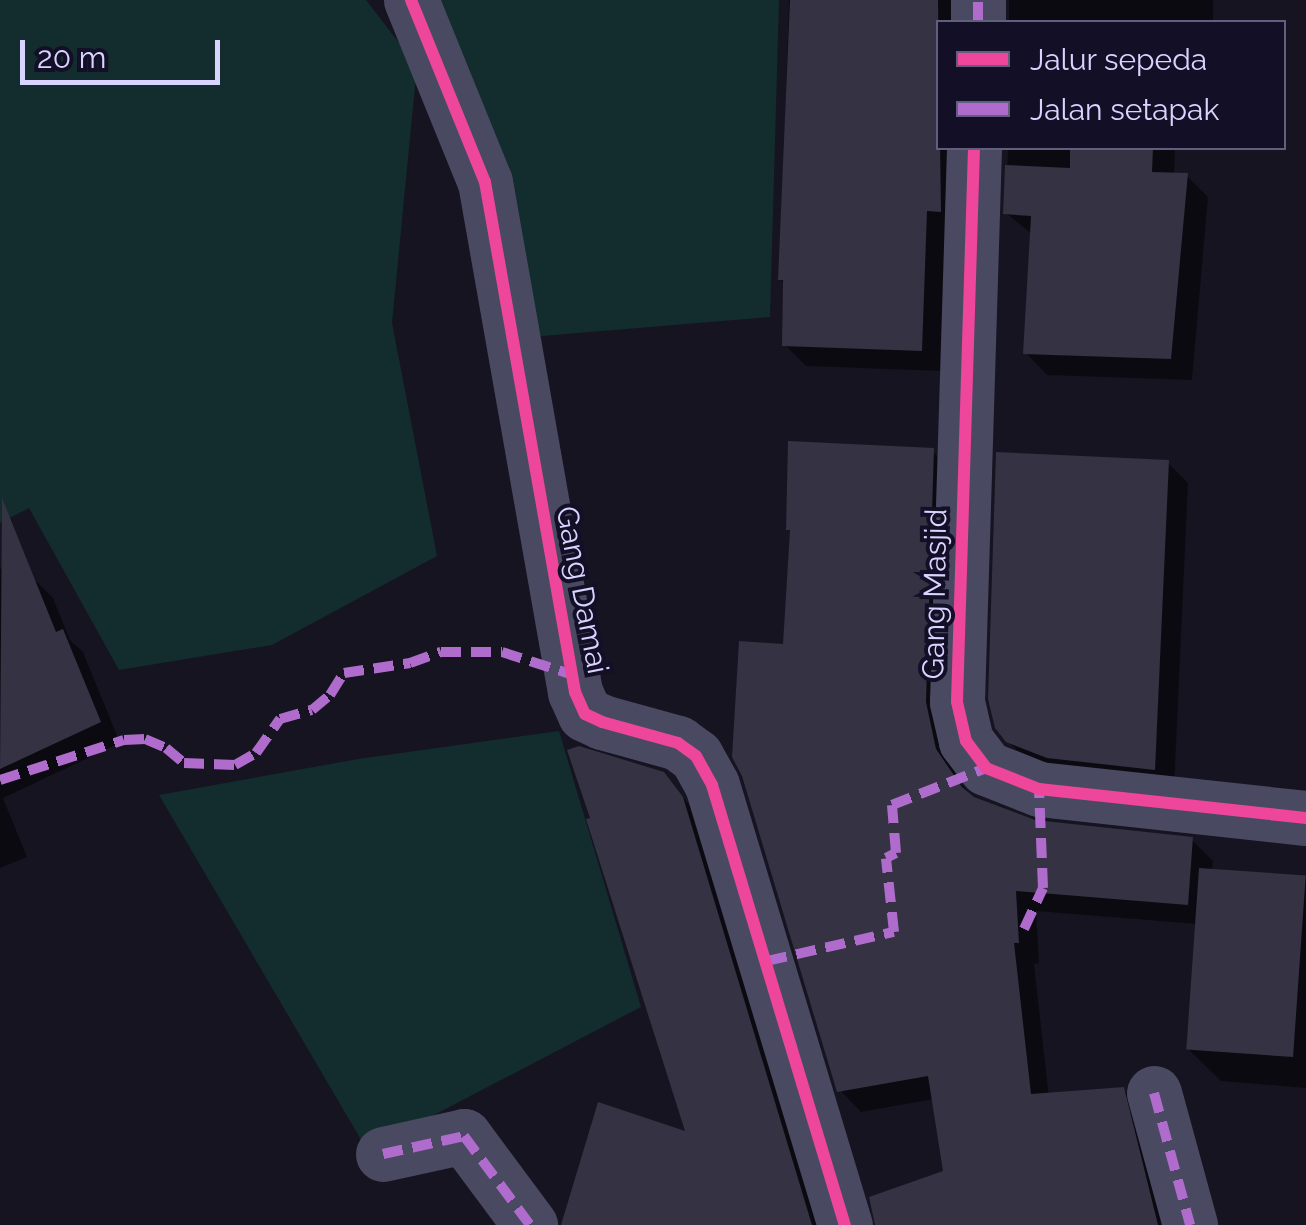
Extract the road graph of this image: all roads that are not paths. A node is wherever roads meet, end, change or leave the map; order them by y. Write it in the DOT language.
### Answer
graph roads {
  1 [pos="412,0"];
  2 [pos="974,150"];
  3 [pos="1306,818"];
  4 [pos="1154,1093"];
  5 [pos="384,1154"];
  6 [pos="530,1225"];
  7 [pos="845,1225"];
  8 [pos="1190,1225"];
  1 -- 7 [label="street, Gang Damai"];
  2 -- 3 [label="street, Gang Masjid"];
  4 -- 8 [label="street"];
  5 -- 6 [label="street"];
}
